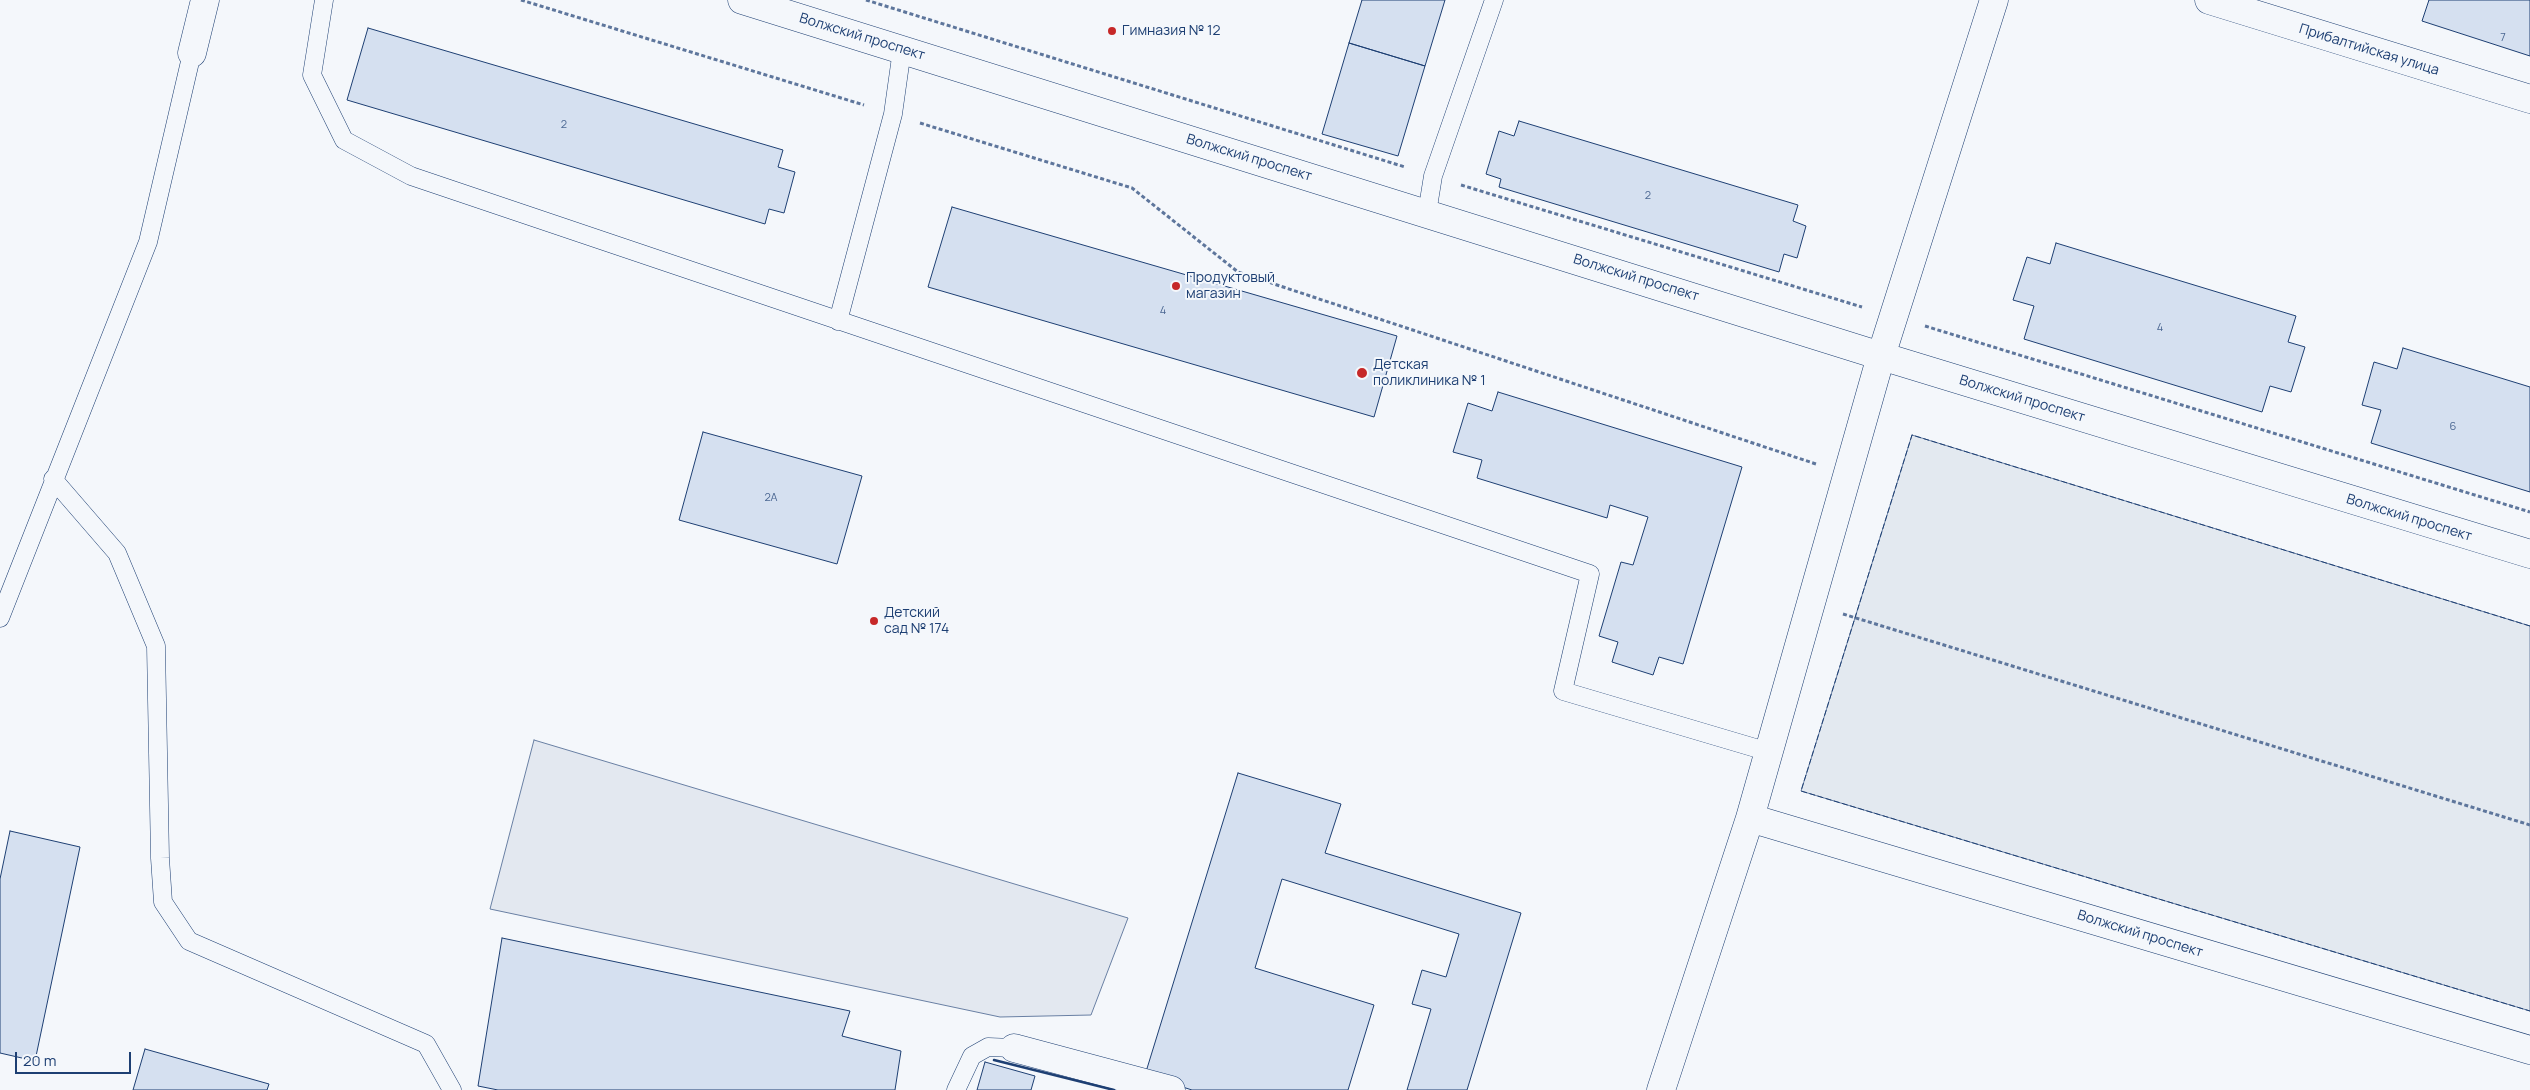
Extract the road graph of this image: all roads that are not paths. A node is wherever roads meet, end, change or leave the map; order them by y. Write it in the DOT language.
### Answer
graph roads {
  1 [pos="205,0"];
  2 [pos="324,0"];
  3 [pos="742,0"];
  4 [pos="1494,0"];
  5 [pos="1994,0"];
  6 [pos="2209,0"];
  7 [pos="902,50"];
  8 [pos="192,53"];
  9 [pos="2530,99"];
  10 [pos="1427,213"];
  11 [pos="838,320"];
  12 [pos="1881,356"];
  13 [pos="53,479"];
  14 [pos="2530,554"];
  15 [pos="0,618"];
  16 [pos="1769,752"];
  17 [pos="1750,818"];
  18 [pos="1014,1048"];
  19 [pos="2530,1050"];
  20 [pos="452,1090"];
  21 [pos="956,1090"];
  22 [pos="1171,1090"];
  23 [pos="1661,1090"];
  1 -- 8 [label="street"];
  2 -- 11 [label="lane"];
  3 -- 7 [label="street, Волжский проспект"];
  4 -- 10 [label="lane"];
  5 -- 12 [label="street"];
  6 -- 9 [label="street, Прибалтийская улица"];
  7 -- 10 [label="street, Волжский проспект"];
  7 -- 11 [label="lane"];
  8 -- 13 [label="lane"];
  10 -- 12 [label="street, Волжский проспект"];
  11 -- 16 [label="lane"];
  12 -- 14 [label="street, Волжский проспект"];
  12 -- 16 [label="street"];
  13 -- 15 [label="lane"];
  13 -- 20 [label="lane"];
  16 -- 17 [label="street"];
  17 -- 19 [label="street, Волжский проспект"];
  17 -- 23 [label="street"];
  18 -- 21 [label="lane"];
  18 -- 22 [label="street"];
}
